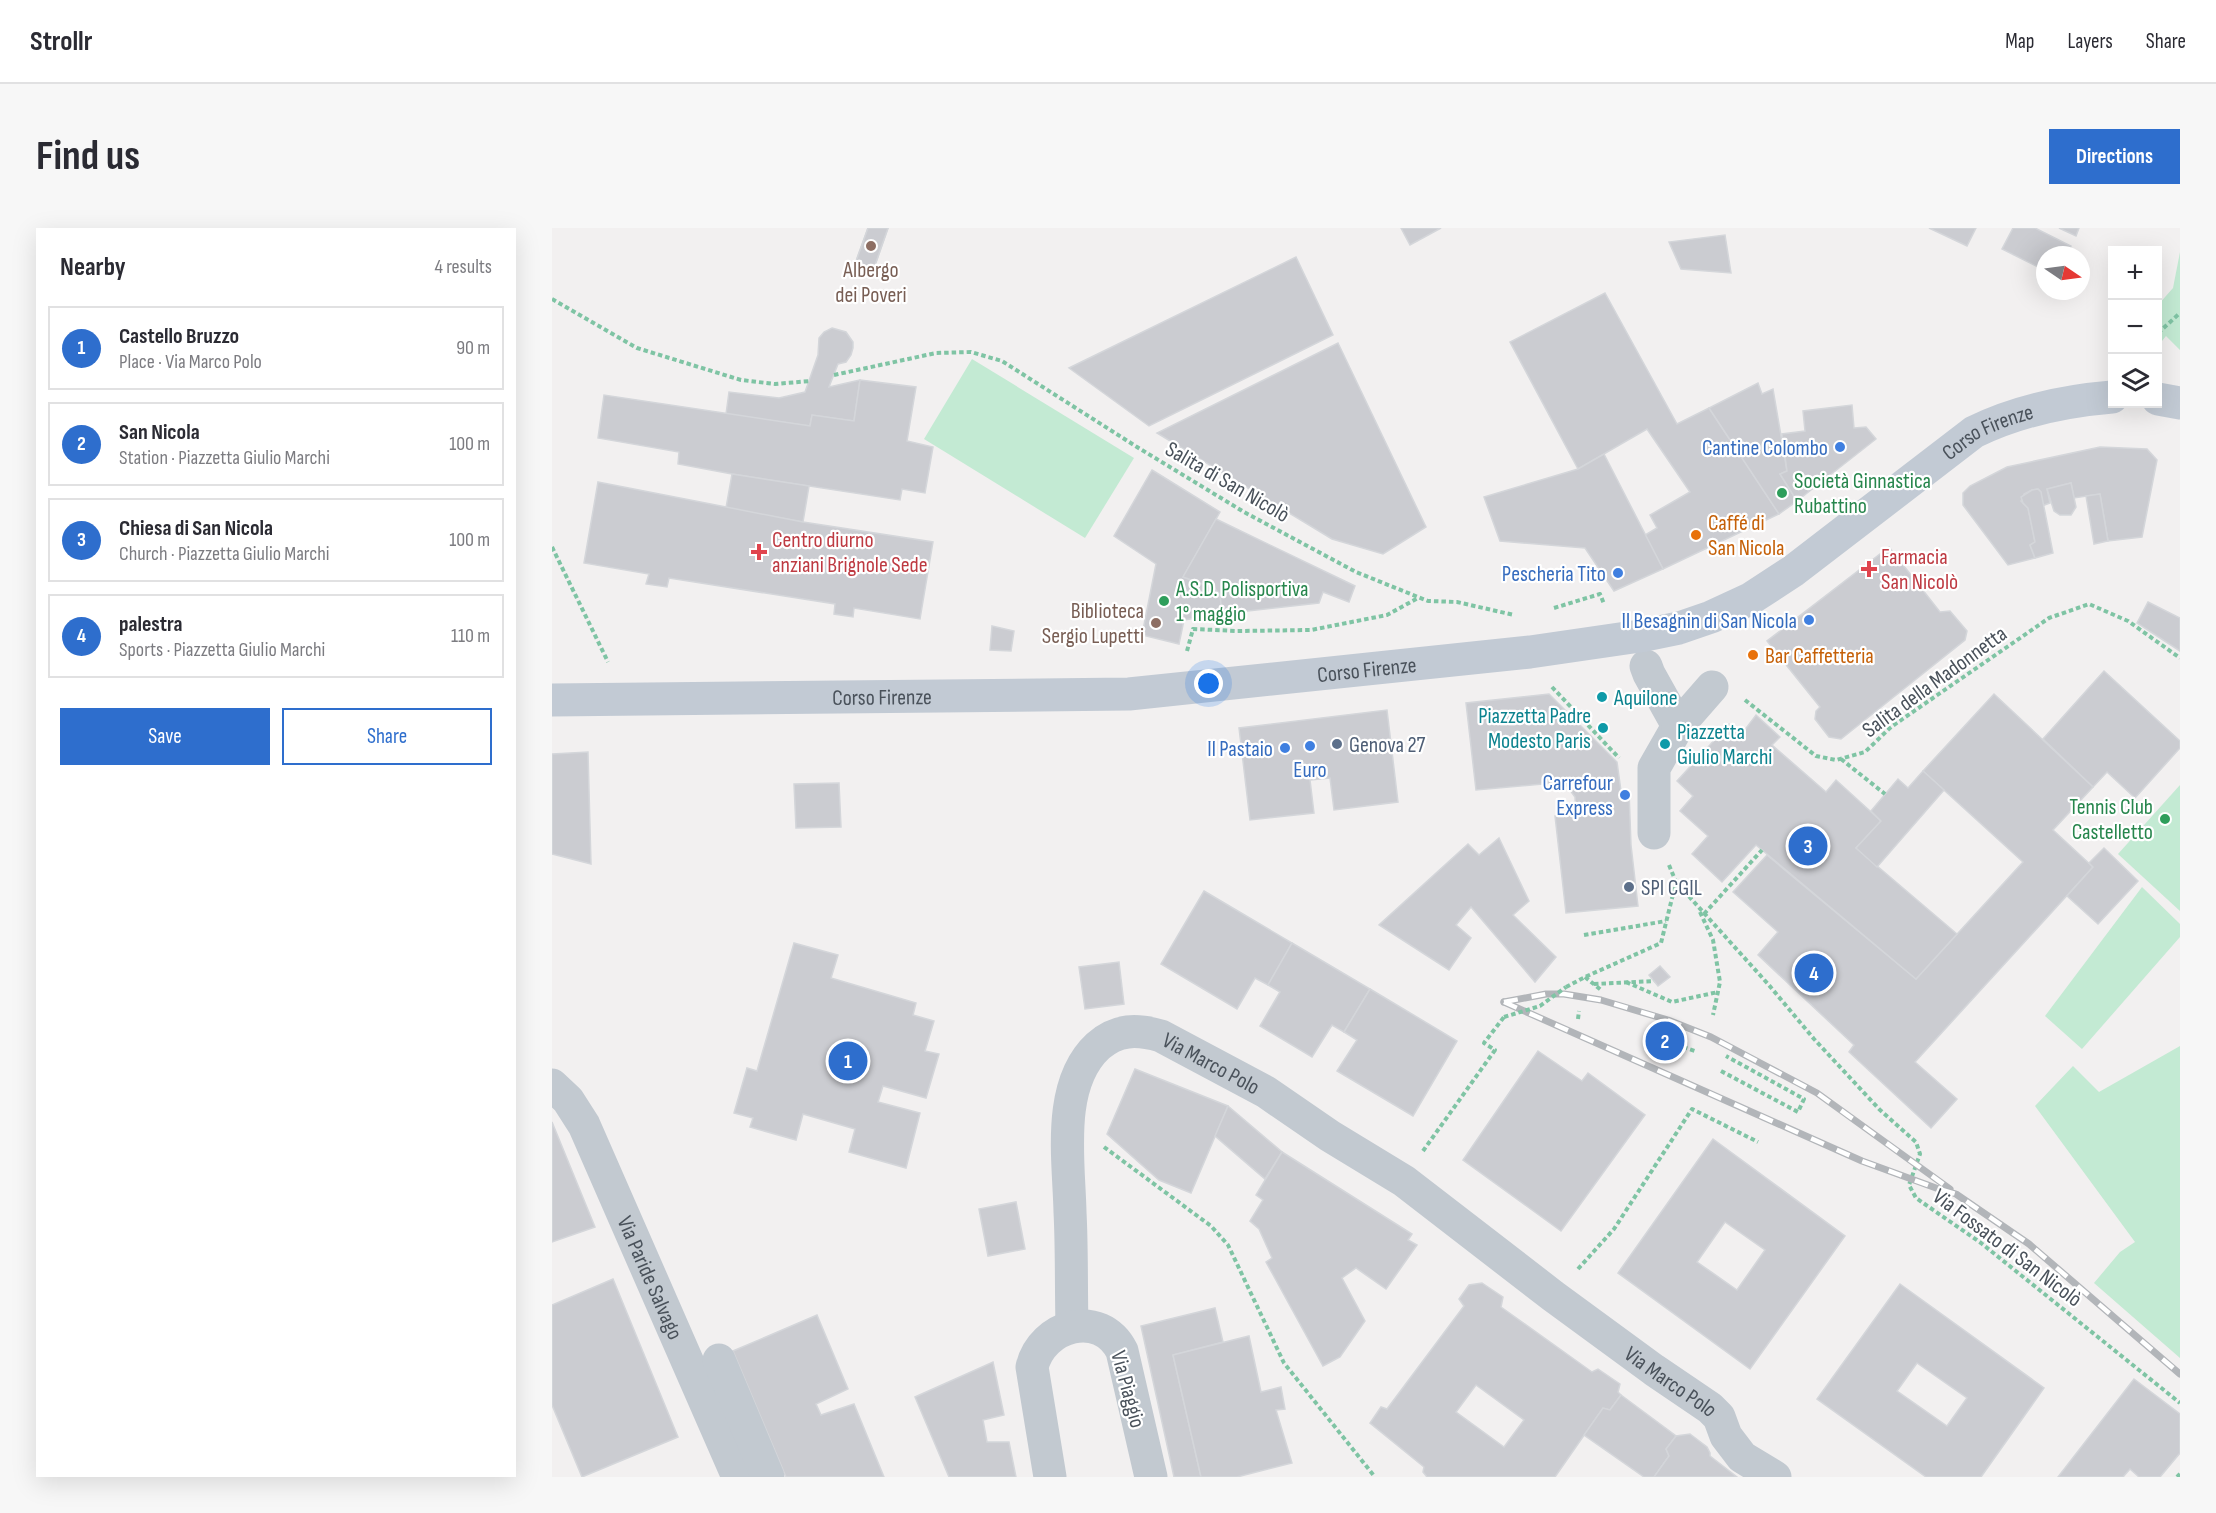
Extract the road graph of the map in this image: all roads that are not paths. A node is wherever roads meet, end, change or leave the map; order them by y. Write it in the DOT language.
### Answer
graph roads {
  1 [pos="2108,398"];
  2 [pos="2162,400"];
  3 [pos="2180,403"];
  4 [pos="1646,666"];
  5 [pos="1712,687"];
  6 [pos="552,700"];
  7 [pos="1678,726"];
  8 [pos="1654,833"];
  9 [pos="552,1085"];
  10 [pos="1072,1326"];
  11 [pos="719,1360"];
  12 [pos="738,1477"];
  13 [pos="768,1477"];
  14 [pos="1050,1477"];
  15 [pos="1151,1477"];
  16 [pos="1775,1477"];
  1 -- 6 [label="street, Corso Firenze"];
  2 -- 3 [label="street"];
  4 -- 7 [label="street"];
  5 -- 7 [label="street"];
  7 -- 8 [label="street"];
  9 -- 12 [label="street, Via Paride Salvago"];
  10 -- 14 [label="street"];
  10 -- 15 [label="street, Via Piaggio"];
  10 -- 16 [label="street, Via Marco Polo"];
  11 -- 13 [label="street"];
}
